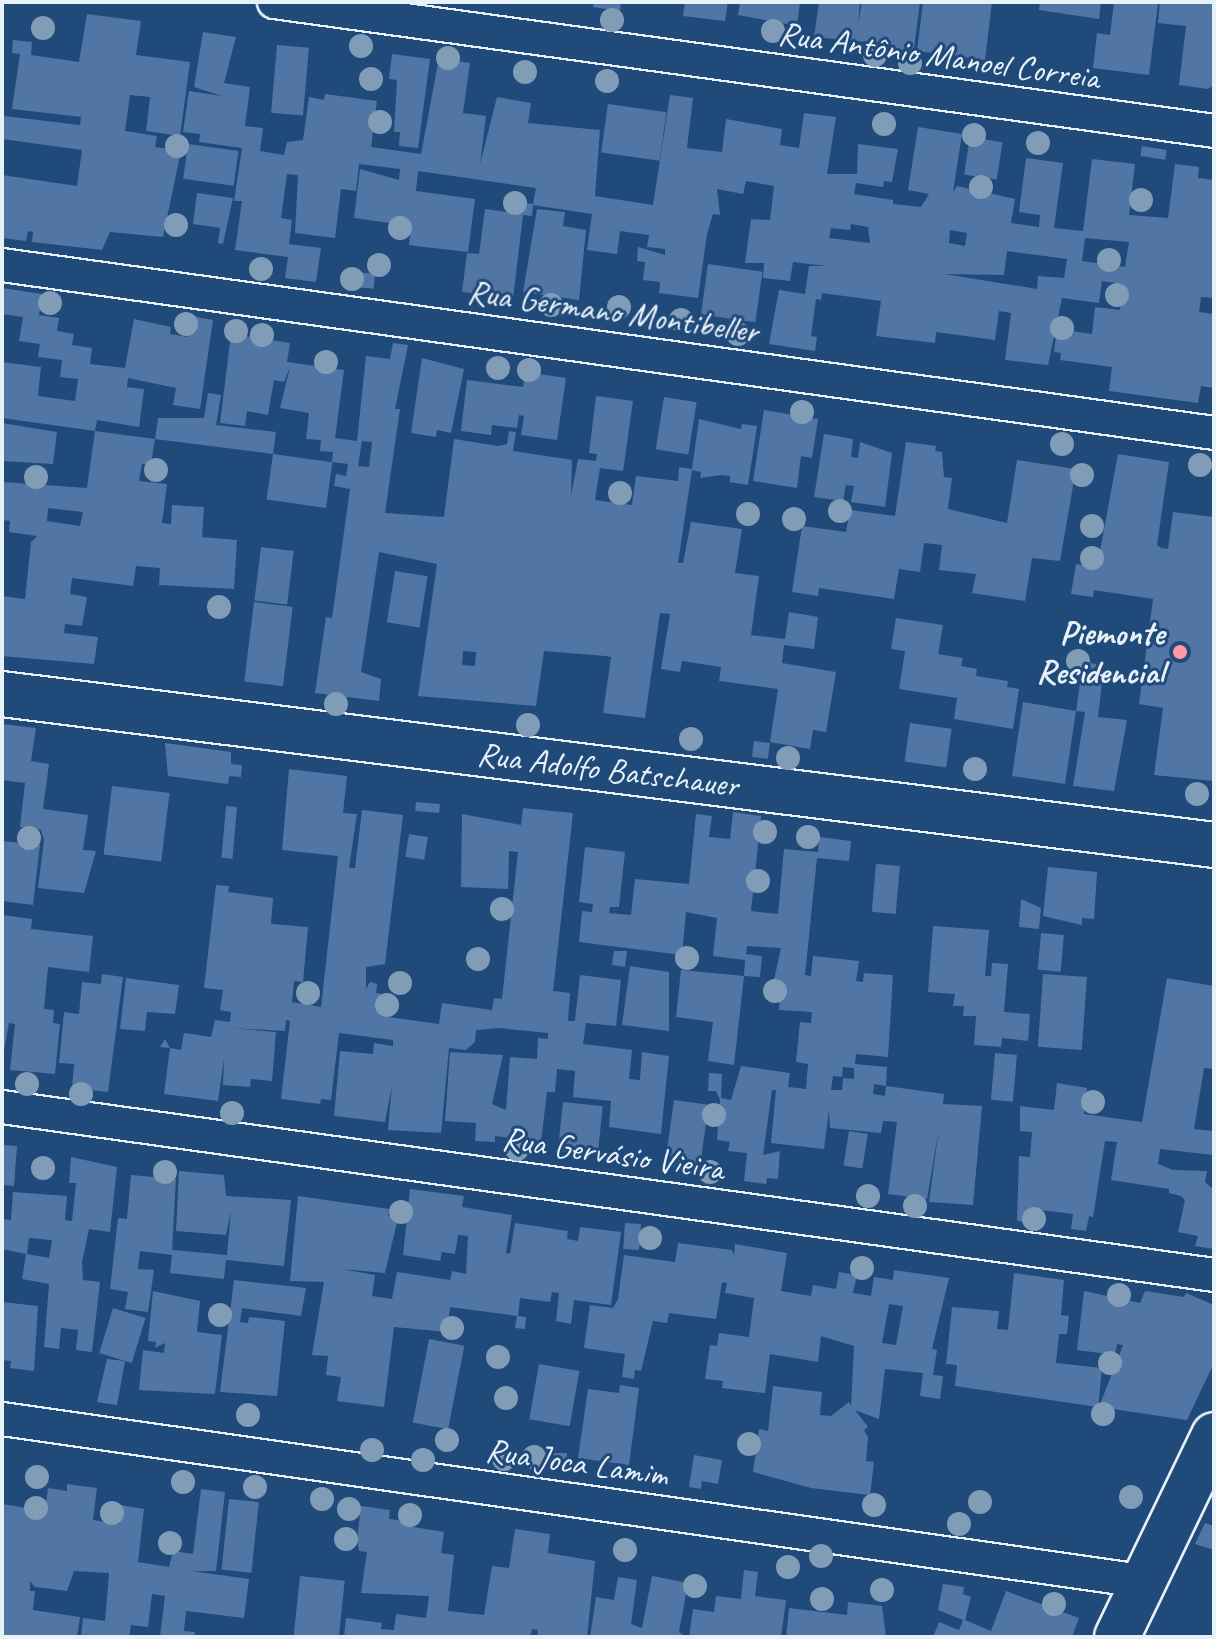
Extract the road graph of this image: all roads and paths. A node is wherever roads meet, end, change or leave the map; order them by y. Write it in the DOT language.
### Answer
graph roads {
  1 [pos="274,2"];
  2 [pos="1214,131"];
  3 [pos="2,265"];
  4 [pos="1214,433"];
  5 [pos="2,694"];
  6 [pos="1214,845"];
  7 [pos="2,1107"];
  8 [pos="1214,1275"];
  9 [pos="2,1419"];
  10 [pos="1214,1435"];
  11 [pos="1142,1581"];
  12 [pos="1117,1637"];
  1 -- 2 [label="street, Rua Antônio Manoel Correia"];
  3 -- 4 [label="street, Rua Germano Montibeller"];
  5 -- 6 [label="street, Rua Adolfo Batschauer"];
  7 -- 8 [label="street, Rua Gervásio Vieira"];
  9 -- 11 [label="street, Rua Joca Lamim"];
  10 -- 11 [label="street"];
  11 -- 12 [label="street"];
}
